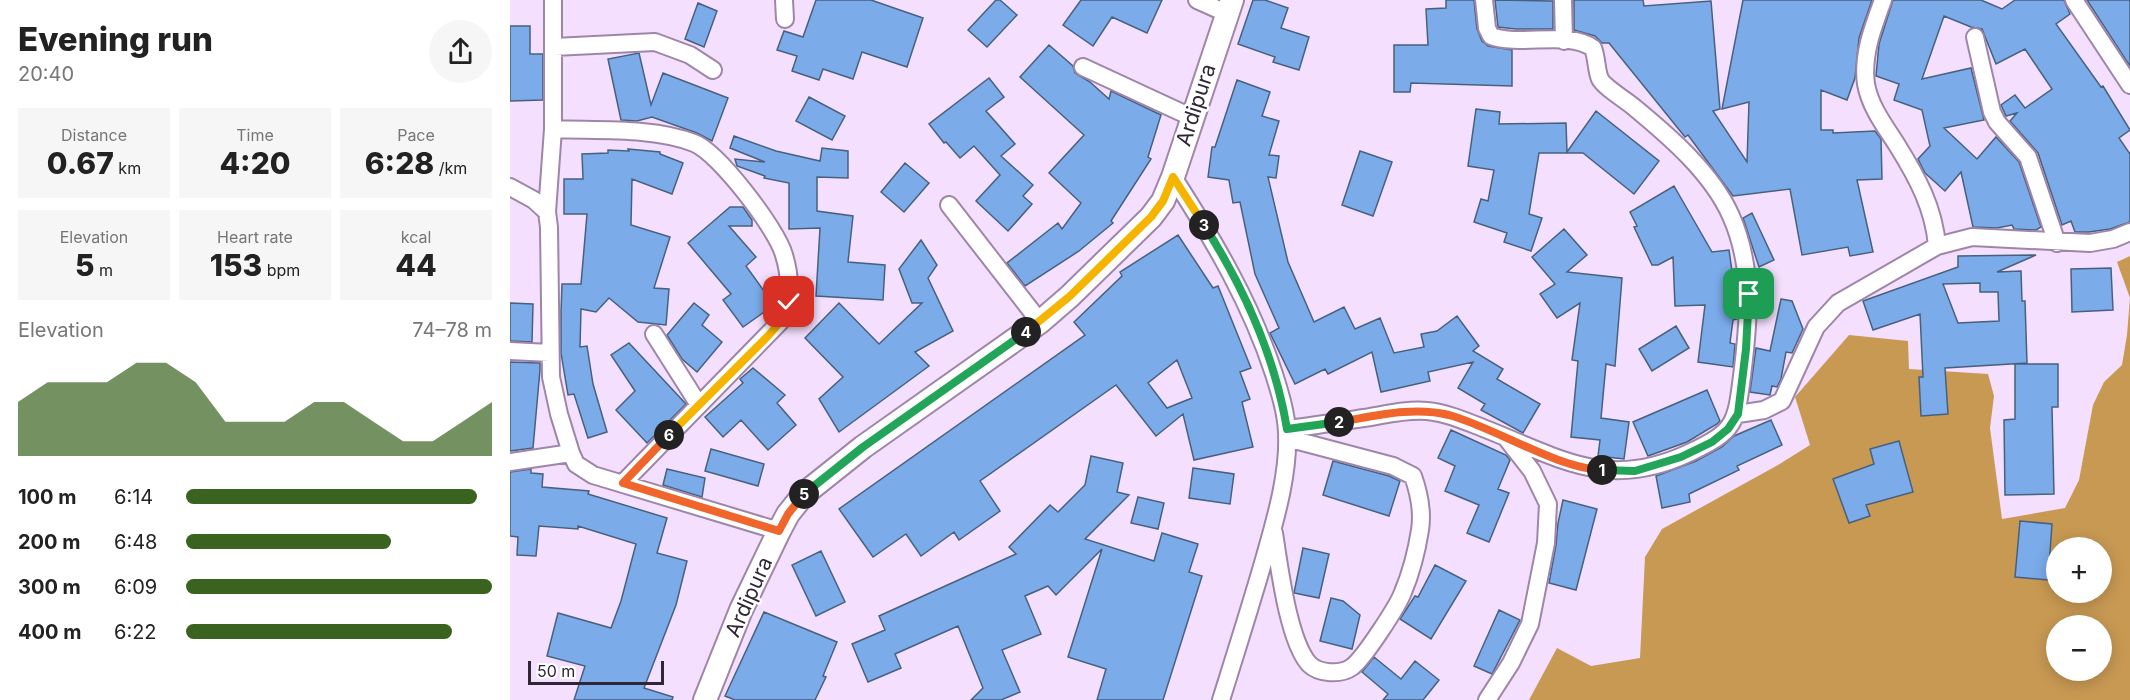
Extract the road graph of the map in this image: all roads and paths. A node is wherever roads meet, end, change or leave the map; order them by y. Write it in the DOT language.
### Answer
graph roads {
  1 [pos="553,0"];
  2 [pos="784,0"];
  3 [pos="1197,0"];
  4 [pos="1484,0"];
  5 [pos="1563,0"];
  6 [pos="1883,0"];
  7 [pos="2074,0"];
  8 [pos="1229,7"];
  9 [pos="785,19"];
  10 [pos="1975,37"];
  11 [pos="1564,40"];
  12 [pos="554,47"];
  13 [pos="1083,67"];
  14 [pos="713,70"];
  15 [pos="2130,85"];
  16 [pos="1191,117"];
  17 [pos="553,129"];
  18 [pos="1173,177"];
  19 [pos="510,188"];
  20 [pos="949,205"];
  21 [pos="547,212"];
  22 [pos="2130,232"];
  23 [pos="2057,243"];
  24 [pos="1937,246"];
  25 [pos="1040,322"];
  26 [pos="654,334"];
  27 [pos="510,351"];
  28 [pos="550,353"];
  29 [pos="699,405"];
  30 [pos="1738,414"];
  31 [pos="1287,434"];
  32 [pos="1505,436"];
  33 [pos="571,453"];
  34 [pos="510,462"];
  35 [pos="623,483"];
  36 [pos="1273,526"];
  37 [pos="779,531"];
  38 [pos="705,700"];
  39 [pos="1221,700"];
  40 [pos="1486,700"];
  1 -- 12 [label="street"];
  2 -- 9 [label="street"];
  3 -- 8 [label="street"];
  4 -- 11 [label="street"];
  5 -- 11 [label="street"];
  6 -- 24 [label="street"];
  7 -- 15 [label="street"];
  8 -- 16 [label="street, Ardipura"];
  10 -- 23 [label="street"];
  11 -- 30 [label="street"];
  12 -- 14 [label="street"];
  12 -- 17 [label="street"];
  13 -- 16 [label="street"];
  16 -- 18 [label="street, Ardipura"];
  17 -- 21 [label="street"];
  17 -- 29 [label="street"];
  18 -- 25 [label="street, Ardipura"];
  18 -- 31 [label="street"];
  19 -- 21 [label="street"];
  20 -- 25 [label="street"];
  21 -- 28 [label="street"];
  22 -- 23 [label="street"];
  23 -- 24 [label="street"];
  24 -- 30 [label="street"];
  25 -- 37 [label="street, Ardipura"];
  26 -- 29 [label="street"];
  27 -- 28 [label="street"];
  28 -- 33 [label="street"];
  29 -- 35 [label="street"];
  30 -- 32 [label="street"];
  31 -- 32 [label="street"];
  31 -- 36 [label="street"];
  31 -- 36 [label="street"];
  32 -- 40 [label="street"];
  33 -- 34 [label="street"];
  33 -- 35 [label="street"];
  35 -- 37 [label="street"];
  36 -- 39 [label="street"];
  37 -- 38 [label="street, Ardipura"];
}
